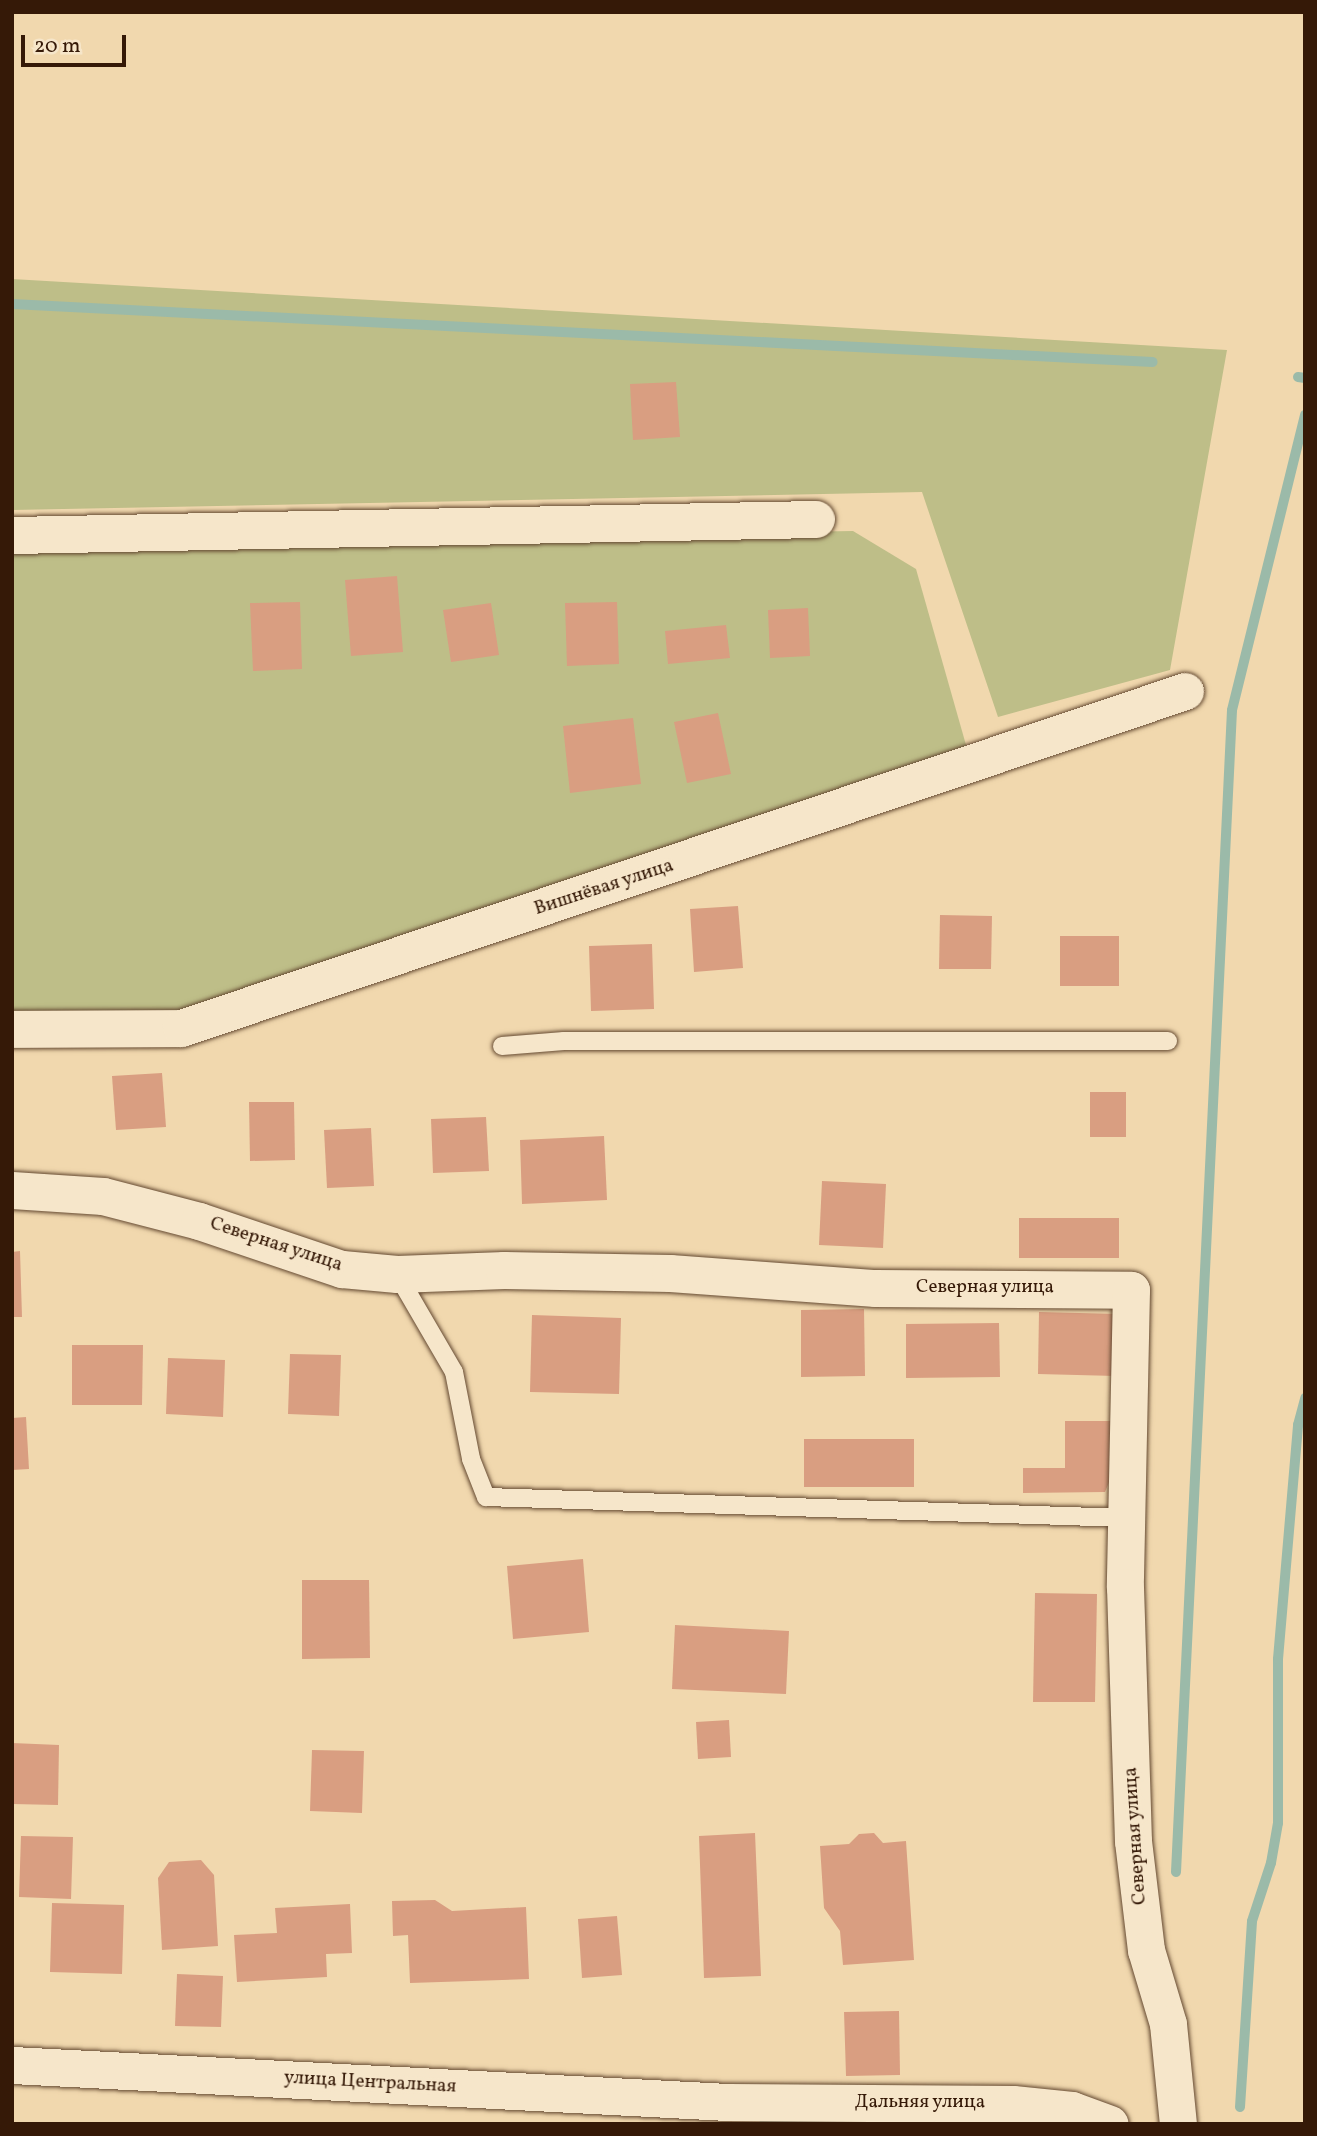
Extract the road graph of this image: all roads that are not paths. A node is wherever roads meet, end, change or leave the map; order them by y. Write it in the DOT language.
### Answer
graph roads {
  1 [pos="816,519"];
  2 [pos="12,535"];
  3 [pos="1185,691"];
  4 [pos="12,1029"];
  5 [pos="1168,1041"];
  6 [pos="502,1046"];
  7 [pos="12,1190"];
  8 [pos="397,1274"];
  9 [pos="1126,1518"];
  10 [pos="12,2065"];
  11 [pos="728,2113"];
  12 [pos="1110,2124"];
  13 [pos="1178,2124"];
  1 -- 2 [label="street"];
  3 -- 4 [label="street, Вишнёвая улица"];
  5 -- 6 [label="lane"];
  7 -- 8 [label="street, Северная улица"];
  8 -- 9 [label="lane"];
  8 -- 9 [label="street, Северная улица"];
  9 -- 13 [label="street, Северная улица"];
  10 -- 11 [label="street, улица Центральная"];
  11 -- 12 [label="street, Дальняя улица"];
}
